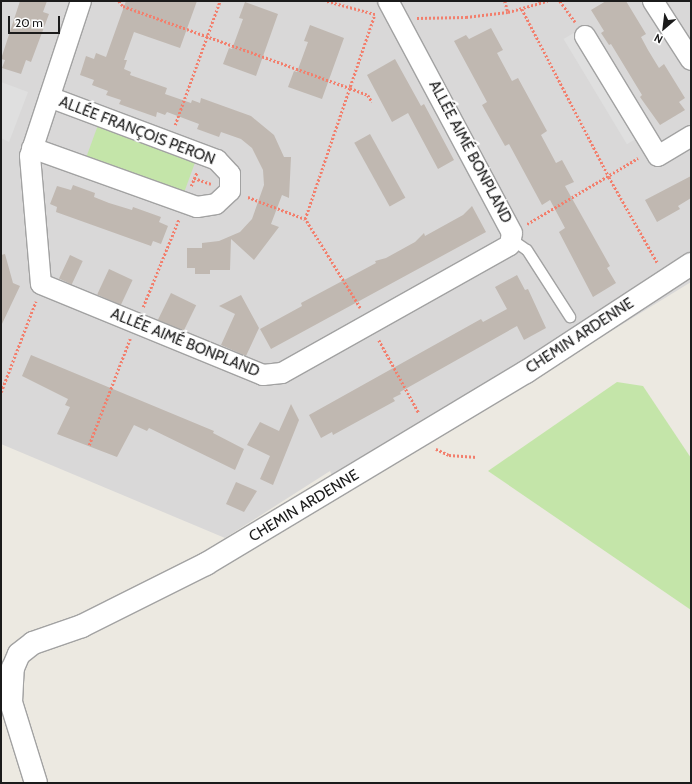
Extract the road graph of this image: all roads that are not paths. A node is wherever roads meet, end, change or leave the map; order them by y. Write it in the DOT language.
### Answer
graph roads {
  1 [pos="81,1"];
  2 [pos="653,1"];
  3 [pos="387,11"];
  4 [pos="585,36"];
  5 [pos="691,60"];
  6 [pos="49,97"];
  7 [pos="691,136"];
  8 [pos="32,148"];
  9 [pos="512,236"];
  10 [pos="691,264"];
  11 [pos="570,317"];
  12 [pos="36,783"];
  1 -- 6 [label="street"];
  2 -- 5 [label="street"];
  3 -- 9 [label="street, ALLÉE AIMÉ BONPLAND"];
  4 -- 7 [label="street"];
  6 -- 8 [label="street"];
  6 -- 8 [label="street, ALLÉE FRANÇOIS PERON"];
  8 -- 9 [label="street, ALLÉE AIMÉ BONPLAND"];
  9 -- 11 [label="lane"];
  10 -- 12 [label="street, CHEMIN ARDENNE"];
}
